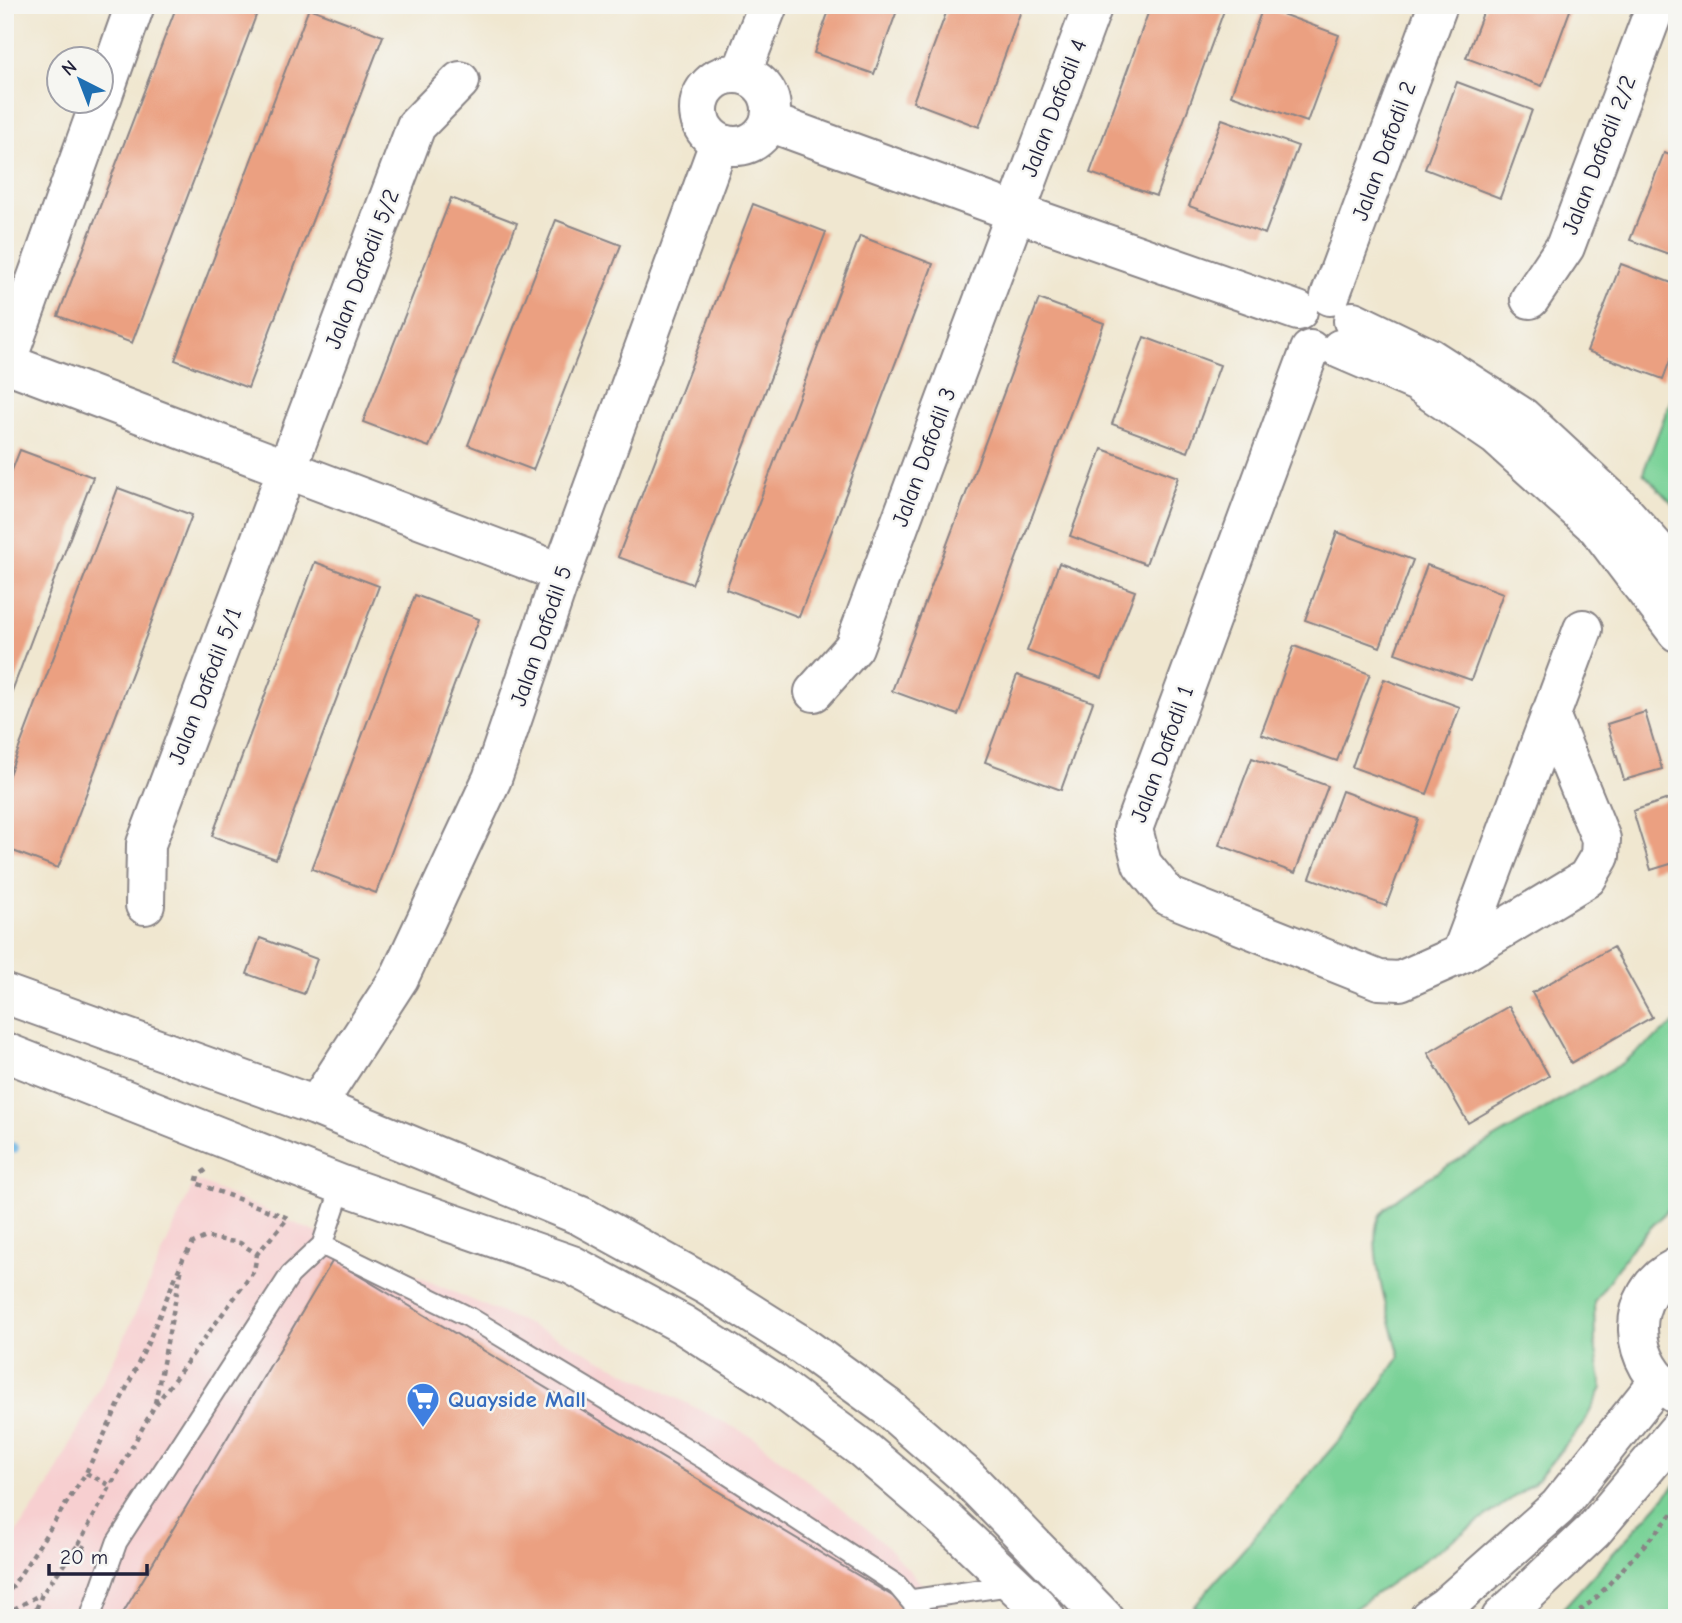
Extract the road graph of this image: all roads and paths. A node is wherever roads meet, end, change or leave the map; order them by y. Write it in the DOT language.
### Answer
graph roads {
  1 [pos="135,5"];
  2 [pos="768,5"];
  3 [pos="1093,5"];
  4 [pos="1438,5"];
  5 [pos="1656,5"];
  6 [pos="116,58"];
  7 [pos="741,74"];
  8 [pos="460,81"];
  9 [pos="95,116"];
  10 [pos="769,122"];
  11 [pos="719,143"];
  12 [pos="1015,212"];
  13 [pos="1530,299"];
  14 [pos="1326,326"];
  15 [pos="6,365"];
  16 [pos="286,470"];
  17 [pos="1677,572"];
  18 [pos="562,573"];
  19 [pos="1583,629"];
  20 [pos="1677,632"];
  21 [pos="814,692"];
  22 [pos="1550,715"];
  23 [pos="145,905"];
  24 [pos="1461,954"];
  25 [pos="5,994"];
  26 [pos="5,1052"];
  27 [pos="316,1106"];
  28 [pos="216,1168"];
  29 [pos="342,1185"];
  30 [pos="322,1245"];
  31 [pos="257,1254"];
  32 [pos="183,1259"];
  33 [pos="1677,1268"];
  34 [pos="1667,1388"];
  35 [pos="154,1407"];
  36 [pos="1677,1431"];
  37 [pos="86,1473"];
  38 [pos="111,1486"];
  39 [pos="1677,1509"];
  40 [pos="78,1545"];
  41 [pos="111,1559"];
  42 [pos="1015,1585"];
  43 [pos="42,1594"];
  44 [pos="5,1598"];
  45 [pos="910,1600"];
  46 [pos="5,1614"];
  47 [pos="33,1618"];
  48 [pos="90,1618"];
  49 [pos="925,1618"];
  50 [pos="1046,1618"];
  51 [pos="1104,1618"];
  52 [pos="1429,1618"];
  53 [pos="1501,1618"];
  54 [pos="1572,1618"];
  1 -- 6 [label="street"];
  2 -- 7 [label="street"];
  3 -- 12 [label="street, Jalan Dafodil 4"];
  4 -- 14 [label="street, Jalan Dafodil 2"];
  5 -- 13 [label="street, Jalan Dafodil 2/2"];
  7 -- 10 [label="street"];
  7 -- 11 [label="street"];
  8 -- 16 [label="street, Jalan Dafodil 5/2"];
  9 -- 15 [label="street"];
  10 -- 11 [label="street"];
  10 -- 12 [label="street"];
  11 -- 18 [label="street, Jalan Dafodil 5"];
  12 -- 14 [label="street"];
  12 -- 21 [label="street, Jalan Dafodil 3"];
  14 -- 17 [label="street"];
  14 -- 20 [label="street"];
  14 -- 24 [label="street, Jalan Dafodil 1"];
  15 -- 16 [label="street"];
  16 -- 18 [label="street"];
  16 -- 23 [label="street, Jalan Dafodil 5/1"];
  18 -- 27 [label="street, Jalan Dafodil 5"];
  19 -- 22 [label="street"];
  22 -- 24 [label="street"];
  22 -- 24 [label="street, Jalan Dafodil 1"];
  25 -- 27 [label="street"];
  26 -- 29 [label="street"];
  27 -- 51 [label="street"];
  28 -- 31 [label="path"];
  29 -- 30 [label="lane"];
  29 -- 42 [label="street"];
  30 -- 41 [label="lane"];
  30 -- 45 [label="lane"];
  31 -- 32 [label="path"];
  31 -- 35 [label="path"];
  32 -- 35 [label="path"];
  32 -- 37 [label="path"];
  33 -- 34 [label="street"];
  34 -- 52 [label="street"];
  35 -- 38 [label="path"];
  36 -- 53 [label="street"];
  37 -- 38 [label="path"];
  37 -- 44 [label="path"];
  38 -- 40 [label="path"];
  39 -- 54 [label="path"];
  40 -- 41 [label="path"];
  40 -- 43 [label="path"];
  41 -- 48 [label="lane"];
  42 -- 45 [label="lane"];
  42 -- 50 [label="street"];
  43 -- 46 [label="path"];
  43 -- 47 [label="path"];
  45 -- 49 [label="lane"];
}
